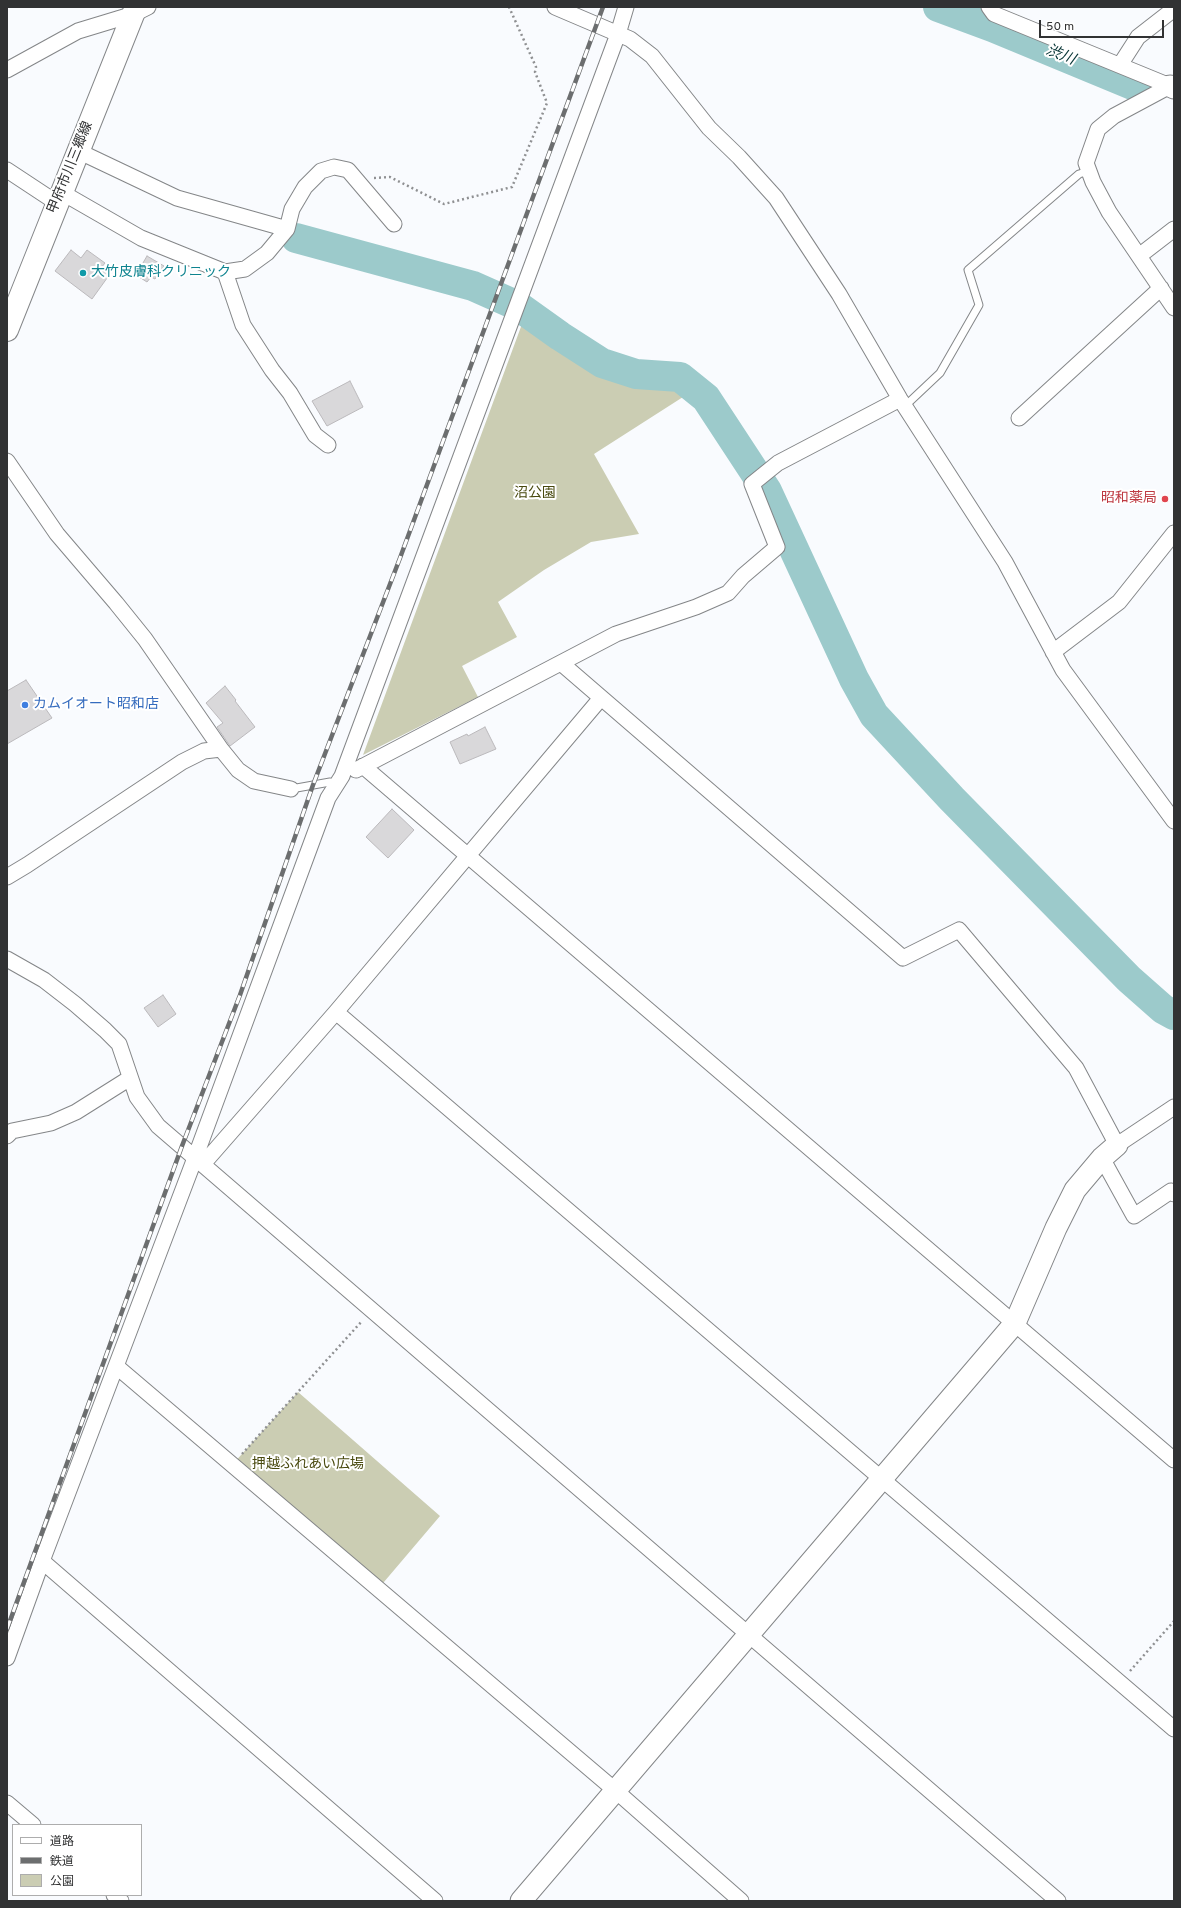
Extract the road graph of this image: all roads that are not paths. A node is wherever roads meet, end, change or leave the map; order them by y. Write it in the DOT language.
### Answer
graph roads {
  1 [pos="555,7"];
  2 [pos="626,7"];
  3 [pos="989,7"];
  4 [pos="139,9"];
  5 [pos="1174,9"];
  6 [pos="618,34"];
  7 [pos="1120,65"];
  8 [pos="7,70"];
  9 [pos="1173,86"];
  10 [pos="78,151"];
  11 [pos="7,170"];
  12 [pos="1089,171"];
  13 [pos="59,197"];
  14 [pos="394,224"];
  15 [pos="287,229"];
  16 [pos="1174,229"];
  17 [pos="1140,256"];
  18 [pos="225,272"];
  19 [pos="1161,288"];
  20 [pos="1174,308"];
  21 [pos="7,330"];
  22 [pos="903,403"];
  23 [pos="1019,418"];
  24 [pos="328,445"];
  25 [pos="7,461"];
  26 [pos="1174,533"];
  27 [pos="1053,652"];
  28 [pos="561,663"];
  29 [pos="601,698"];
  30 [pos="221,749"];
  31 [pos="363,766"];
  32 [pos="336,779"];
  33 [pos="291,789"];
  34 [pos="1174,821"];
  35 [pos="468,856"];
  36 [pos="7,877"];
  37 [pos="7,959"];
  38 [pos="336,1012"];
  39 [pos="130,1078"];
  40 [pos="1174,1107"];
  41 [pos="7,1136"];
  42 [pos="1110,1151"];
  43 [pos="199,1161"];
  44 [pos="1174,1194"];
  45 [pos="1015,1323"];
  46 [pos="116,1366"];
  47 [pos="1174,1460"];
  48 [pos="881,1478"];
  49 [pos="42,1561"];
  50 [pos="749,1634"];
  51 [pos="7,1658"];
  52 [pos="1174,1729"];
  53 [pos="616,1791"];
  54 [pos="7,1803"];
  55 [pos="32,1824"];
  56 [pos="435,1901"];
  57 [pos="521,1901"];
  58 [pos="741,1901"];
  59 [pos="1058,1901"];
  1 -- 6 [label="street"];
  2 -- 6 [label="street"];
  3 -- 7 [label="street"];
  4 -- 8 [label="street"];
  4 -- 10 [label="main road, 甲府市川三郷線"];
  5 -- 7 [label="street"];
  6 -- 22 [label="street"];
  6 -- 32 [label="street"];
  7 -- 9 [label="street"];
  9 -- 12 [label="street"];
  10 -- 13 [label="main road, 甲府市川三郷線"];
  10 -- 15 [label="street"];
  11 -- 13 [label="street"];
  12 -- 17 [label="street"];
  12 -- 22 [label="lane"];
  13 -- 18 [label="street"];
  13 -- 21 [label="main road, 甲府市川三郷線"];
  14 -- 15 [label="street"];
  15 -- 18 [label="street"];
  16 -- 17 [label="street"];
  17 -- 19 [label="street"];
  18 -- 24 [label="street"];
  19 -- 20 [label="street"];
  19 -- 23 [label="street"];
  22 -- 27 [label="street"];
  22 -- 28 [label="street"];
  25 -- 30 [label="street"];
  26 -- 27 [label="street"];
  27 -- 34 [label="street"];
  28 -- 29 [label="street"];
  28 -- 31 [label="street"];
  29 -- 35 [label="street"];
  29 -- 42 [label="street"];
  30 -- 33 [label="street"];
  30 -- 36 [label="street"];
  31 -- 32 [label="street"];
  31 -- 35 [label="street"];
  32 -- 33 [label="lane"];
  32 -- 43 [label="street"];
  35 -- 38 [label="street"];
  35 -- 45 [label="street"];
  37 -- 39 [label="street"];
  38 -- 43 [label="street"];
  38 -- 48 [label="street"];
  39 -- 41 [label="street"];
  39 -- 43 [label="street"];
  40 -- 42 [label="street"];
  42 -- 44 [label="street"];
  42 -- 45 [label="street"];
  43 -- 46 [label="street"];
  43 -- 50 [label="street"];
  45 -- 47 [label="street"];
  45 -- 48 [label="street"];
  46 -- 49 [label="street"];
  46 -- 53 [label="street"];
  48 -- 50 [label="street"];
  48 -- 52 [label="street"];
  49 -- 51 [label="street"];
  49 -- 56 [label="street"];
  50 -- 53 [label="street"];
  50 -- 59 [label="street"];
  53 -- 57 [label="street"];
  53 -- 58 [label="street"];
  54 -- 55 [label="street"];
}
